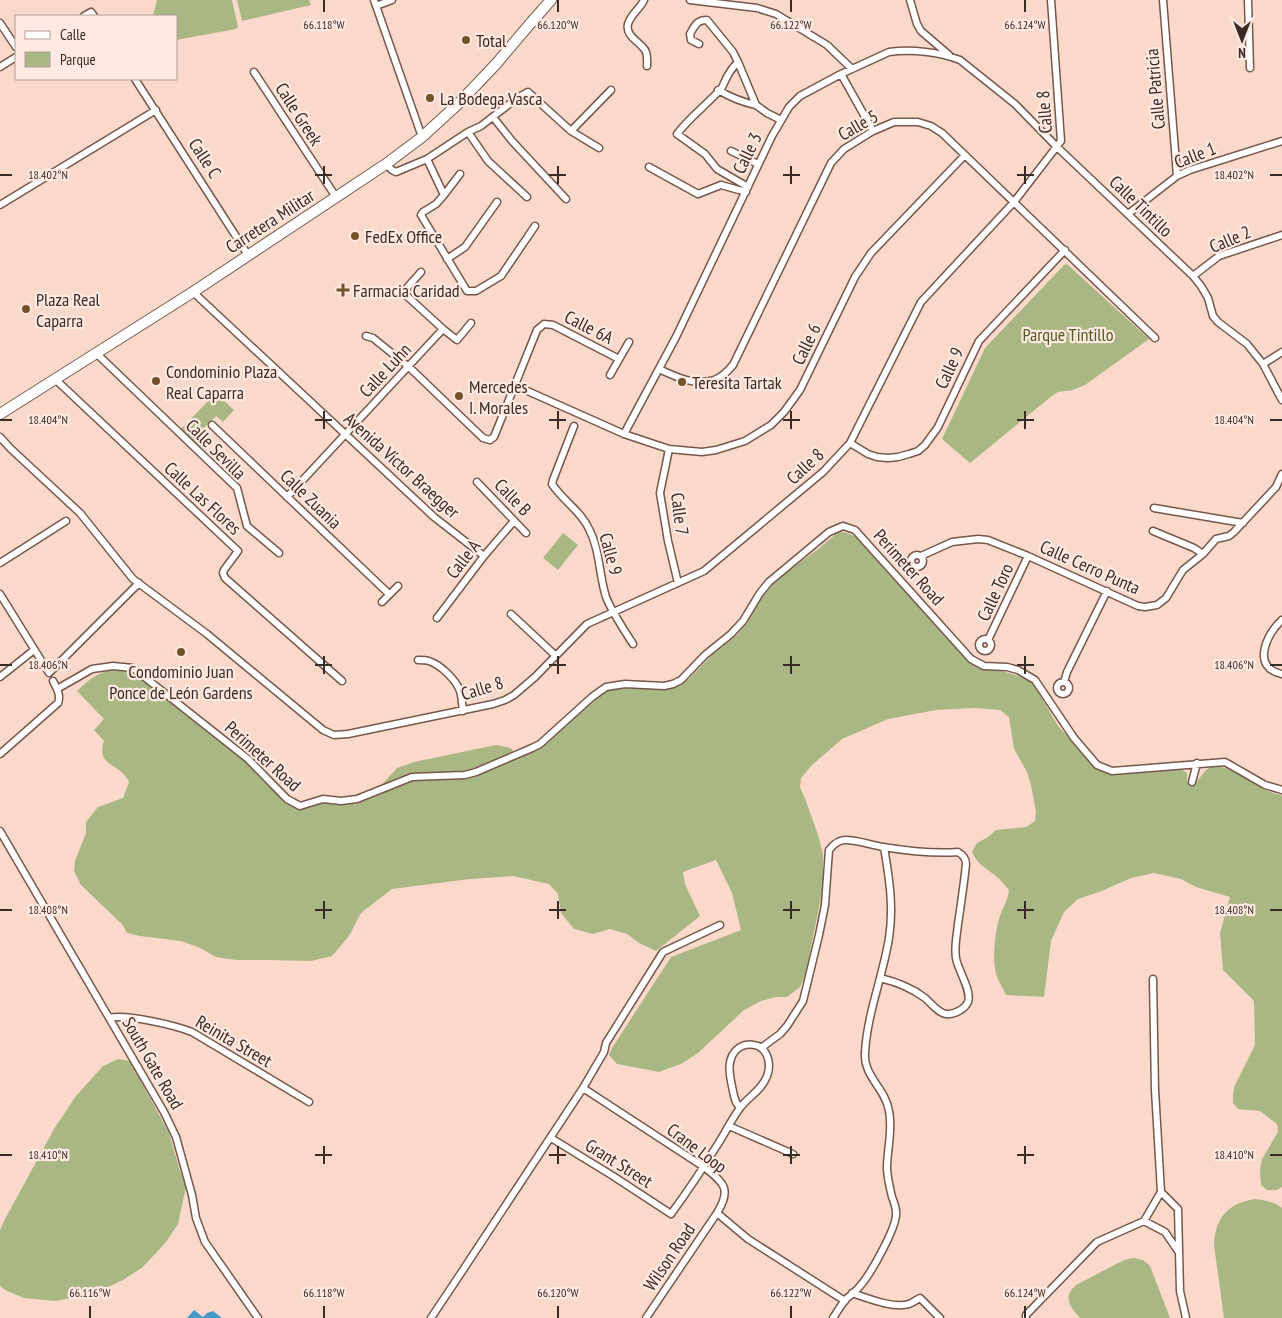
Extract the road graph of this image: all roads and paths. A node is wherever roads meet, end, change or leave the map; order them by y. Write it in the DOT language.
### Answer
graph roads {
  1 [pos="392,0"];
  2 [pos="552,0"];
  3 [pos="644,0"];
  4 [pos="690,0"];
  5 [pos="910,0"];
  6 [pos="1051,0"];
  7 [pos="1163,0"];
  8 [pos="1248,0"];
  9 [pos="375,3"];
  10 [pos="0,23"];
  11 [pos="699,44"];
  12 [pos="15,46"];
  13 [pos="950,56"];
  14 [pos="15,58"];
  15 [pos="738,62"];
  16 [pos="647,66"];
  17 [pos="0,67"];
  18 [pos="1250,68"];
  19 [pos="852,70"];
  20 [pos="254,72"];
  21 [pos="841,74"];
  22 [pos="136,80"];
  23 [pos="611,90"];
  24 [pos="718,90"];
  25 [pos="756,105"];
  26 [pos="156,110"];
  27 [pos="493,117"];
  28 [pos="781,120"];
  29 [pos="571,130"];
  30 [pos="468,132"];
  31 [pos="873,132"];
  32 [pos="422,137"];
  33 [pos="1282,141"];
  34 [pos="1057,147"];
  35 [pos="599,148"];
  36 [pos="731,151"];
  37 [pos="965,155"];
  38 [pos="427,159"];
  39 [pos="386,164"];
  40 [pos="758,164"];
  41 [pos="649,167"];
  42 [pos="460,174"];
  43 [pos="1177,176"];
  44 [pos="747,189"];
  45 [pos="444,195"];
  46 [pos="336,197"];
  47 [pos="527,197"];
  48 [pos="566,199"];
  49 [pos="497,202"];
  50 [pos="1014,202"];
  51 [pos="0,205"];
  52 [pos="1128,214"];
  53 [pos="535,226"];
  54 [pos="1282,235"];
  55 [pos="1065,250"];
  56 [pos="248,255"];
  57 [pos="447,259"];
  58 [pos="421,272"];
  59 [pos="1193,276"];
  60 [pos="193,292"];
  61 [pos="471,323"];
  62 [pos="443,330"];
  63 [pos="366,336"];
  64 [pos="1155,338"];
  65 [pos="630,342"];
  66 [pos="1282,352"];
  67 [pos="96,353"];
  68 [pos="619,359"];
  69 [pos="1263,364"];
  70 [pos="409,367"];
  71 [pos="659,369"];
  72 [pos="610,375"];
  73 [pos="55,379"];
  74 [pos="514,385"];
  75 [pos="1282,400"];
  76 [pos="0,414"];
  77 [pos="212,425"];
  78 [pos="574,426"];
  79 [pos="345,434"];
  80 [pos="624,434"];
  81 [pos="0,437"];
  82 [pos="850,443"];
  83 [pos="669,449"];
  84 [pos="1282,474"];
  85 [pos="477,482"];
  86 [pos="287,497"];
  87 [pos="1154,508"];
  88 [pos="66,521"];
  89 [pos="514,521"];
  90 [pos="1243,523"];
  91 [pos="1153,531"];
  92 [pos="526,533"];
  93 [pos="279,553"];
  94 [pos="1203,554"];
  95 [pos="484,556"];
  96 [pos="921,556"];
  97 [pos="1028,556"];
  98 [pos="0,563"];
  99 [pos="139,583"];
  100 [pos="678,583"];
  101 [pos="398,586"];
  102 [pos="1107,591"];
  103 [pos="0,594"];
  104 [pos="389,594"];
  105 [pos="382,602"];
  106 [pos="614,611"];
  107 [pos="511,614"];
  108 [pos="437,618"];
  109 [pos="1282,620"];
  110 [pos="988,640"];
  111 [pos="633,644"];
  112 [pos="34,650"];
  113 [pos="556,656"];
  114 [pos="418,660"];
  115 [pos="1282,674"];
  116 [pos="0,677"];
  117 [pos="53,681"];
  118 [pos="342,681"];
  119 [pos="1064,682"];
  120 [pos="57,689"];
  121 [pos="464,710"];
  122 [pos="0,754"];
  123 [pos="1197,763"];
  124 [pos="1192,782"];
  125 [pos="1282,790"];
  126 [pos="0,831"];
  127 [pos="884,847"];
  128 [pos="720,925"];
  129 [pos="880,978"];
  130 [pos="1153,979"];
  131 [pos="110,1018"];
  132 [pos="761,1048"];
  133 [pos="583,1088"];
  134 [pos="309,1102"];
  135 [pos="740,1108"];
  136 [pos="730,1126"];
  137 [pos="550,1138"];
  138 [pos="793,1154"];
  139 [pos="704,1167"];
  140 [pos="1161,1192"];
  141 [pos="717,1213"];
  142 [pos="1144,1221"];
  143 [pos="1179,1252"];
  144 [pos="852,1293"];
  145 [pos="844,1301"];
  146 [pos="258,1318"];
  147 [pos="431,1318"];
  148 [pos="646,1318"];
  149 [pos="833,1318"];
  150 [pos="940,1318"];
  151 [pos="1026,1318"];
  152 [pos="1186,1318"];
  1 -- 9 [label="street"];
  2 -- 32 [label="main road, Carretera Militar"];
  3 -- 16 [label="street"];
  4 -- 19 [label="street"];
  5 -- 13 [label="street"];
  6 -- 34 [label="street, Calle 8"];
  7 -- 43 [label="street, Calle Patricia"];
  8 -- 18 [label="street"];
  9 -- 32 [label="street"];
  10 -- 12 [label="street"];
  11 -- 15 [label="street"];
  13 -- 19 [label="street, Calle 3"];
  13 -- 34 [label="street, Calle Tintillo"];
  14 -- 17 [label="street"];
  15 -- 24 [label="street"];
  15 -- 25 [label="street"];
  19 -- 21 [label="street, Calle 3"];
  20 -- 46 [label="street, Calle Greek"];
  21 -- 28 [label="street, Calle 3"];
  21 -- 31 [label="street"];
  22 -- 26 [label="street, Calle C"];
  23 -- 29 [label="street"];
  24 -- 25 [label="street"];
  24 -- 44 [label="street"];
  25 -- 28 [label="street"];
  26 -- 51 [label="street"];
  26 -- 56 [label="street, Calle C"];
  27 -- 29 [label="street"];
  27 -- 30 [label="street"];
  27 -- 48 [label="street"];
  28 -- 40 [label="street, Calle 3"];
  29 -- 35 [label="street"];
  30 -- 38 [label="street"];
  30 -- 47 [label="street"];
  31 -- 37 [label="street, Calle 5"];
  31 -- 71 [label="street, Calle 5"];
  32 -- 39 [label="main road, Carretera Militar"];
  33 -- 43 [label="street, Calle 1"];
  34 -- 50 [label="street, Calle 8"];
  34 -- 52 [label="street, Calle Tintillo"];
  36 -- 40 [label="street"];
  37 -- 50 [label="street, Calle 5"];
  37 -- 83 [label="street, Calle 6"];
  38 -- 39 [label="street"];
  38 -- 45 [label="street"];
  39 -- 46 [label="main road, Carretera Militar"];
  40 -- 44 [label="street, Calle 3"];
  41 -- 44 [label="street"];
  42 -- 45 [label="street"];
  43 -- 52 [label="street, Calle 1"];
  44 -- 71 [label="street, Calle 3"];
  45 -- 57 [label="street"];
  46 -- 56 [label="main road, Carretera Militar"];
  49 -- 57 [label="street"];
  50 -- 55 [label="street, Calle 5"];
  50 -- 82 [label="street, Calle 8"];
  52 -- 59 [label="street, Calle Tintillo"];
  53 -- 57 [label="street"];
  54 -- 59 [label="street, Calle 2"];
  55 -- 64 [label="street, Calle 5"];
  55 -- 82 [label="street, Calle 9"];
  56 -- 60 [label="main road, Carretera Militar"];
  58 -- 62 [label="street"];
  59 -- 69 [label="street, Calle Tintillo"];
  60 -- 67 [label="main road, Carretera Militar"];
  60 -- 79 [label="street, Avenida Víctor Braegger"];
  61 -- 62 [label="street"];
  62 -- 70 [label="street, Calle Luhn"];
  63 -- 70 [label="street"];
  65 -- 68 [label="street"];
  66 -- 69 [label="street"];
  67 -- 73 [label="main road, Carretera Militar"];
  67 -- 93 [label="street, Calle Sevilla"];
  68 -- 72 [label="street"];
  68 -- 74 [label="street, Calle 6A"];
  69 -- 75 [label="street, Calle Tintillo"];
  70 -- 74 [label="street, Calle 6A"];
  70 -- 79 [label="street, Calle Luhn"];
  71 -- 80 [label="street, Calle 3"];
  73 -- 76 [label="main road, Carretera Militar"];
  73 -- 118 [label="street, Calle Las Flores"];
  74 -- 80 [label="street, Calle 6"];
  77 -- 86 [label="street, Calle Zuania"];
  78 -- 106 [label="street, Calle 9"];
  79 -- 86 [label="street, Calle Luhn"];
  79 -- 95 [label="street, Avenida Víctor Braegger"];
  80 -- 83 [label="street, Calle 6"];
  81 -- 99 [label="street"];
  82 -- 100 [label="street, Calle 8"];
  83 -- 100 [label="street, Calle 7"];
  84 -- 90 [label="street, Calle Cerro Punta"];
  85 -- 89 [label="street, Calle B"];
  86 -- 104 [label="street, Calle Zuania"];
  87 -- 90 [label="street"];
  88 -- 98 [label="street"];
  89 -- 92 [label="street, Calle B"];
  89 -- 95 [label="street, Calle A"];
  90 -- 94 [label="street, Calle Cerro Punta"];
  91 -- 94 [label="street"];
  94 -- 102 [label="street, Calle Cerro Punta"];
  95 -- 108 [label="street, Calle A"];
  96 -- 97 [label="street, Calle Cerro Punta"];
  97 -- 102 [label="street, Calle Cerro Punta"];
  97 -- 110 [label="street, Calle Toro"];
  99 -- 112 [label="street"];
  99 -- 121 [label="street, Calle 8"];
  100 -- 106 [label="street, Calle 8"];
  101 -- 104 [label="street"];
  102 -- 119 [label="street"];
  103 -- 112 [label="street"];
  104 -- 105 [label="street"];
  106 -- 111 [label="street, Calle 9"];
  106 -- 113 [label="street, Calle 8"];
  107 -- 113 [label="street"];
  109 -- 115 [label="street"];
  112 -- 116 [label="street"];
  113 -- 121 [label="street, Calle 8"];
  114 -- 121 [label="street"];
  117 -- 120 [label="street"];
  120 -- 122 [label="street"];
  120 -- 123 [label="street, Perimeter Road"];
  123 -- 124 [label="street"];
  123 -- 125 [label="street, Perimeter Road"];
  126 -- 131 [label="street, South Gate Road"];
  127 -- 129 [label="street"];
  127 -- 129 [label="street"];
  127 -- 132 [label="street"];
  128 -- 133 [label="street"];
  129 -- 144 [label="street"];
  130 -- 140 [label="street"];
  131 -- 134 [label="street, Reinita Street"];
  131 -- 146 [label="street, South Gate Road"];
  132 -- 135 [label="street"];
  132 -- 135 [label="street"];
  133 -- 137 [label="street"];
  133 -- 139 [label="street, Crane Loop"];
  135 -- 136 [label="street"];
  136 -- 138 [label="street"];
  136 -- 139 [label="street"];
  137 -- 139 [label="street, Grant Street"];
  137 -- 147 [label="street"];
  139 -- 141 [label="street, Crane Loop"];
  140 -- 142 [label="street"];
  140 -- 143 [label="street"];
  141 -- 145 [label="street"];
  141 -- 148 [label="street, Wilson Road"];
  142 -- 143 [label="street"];
  142 -- 151 [label="street"];
  143 -- 152 [label="street"];
  144 -- 145 [label="street"];
  144 -- 150 [label="street"];
  145 -- 149 [label="street"];
}
